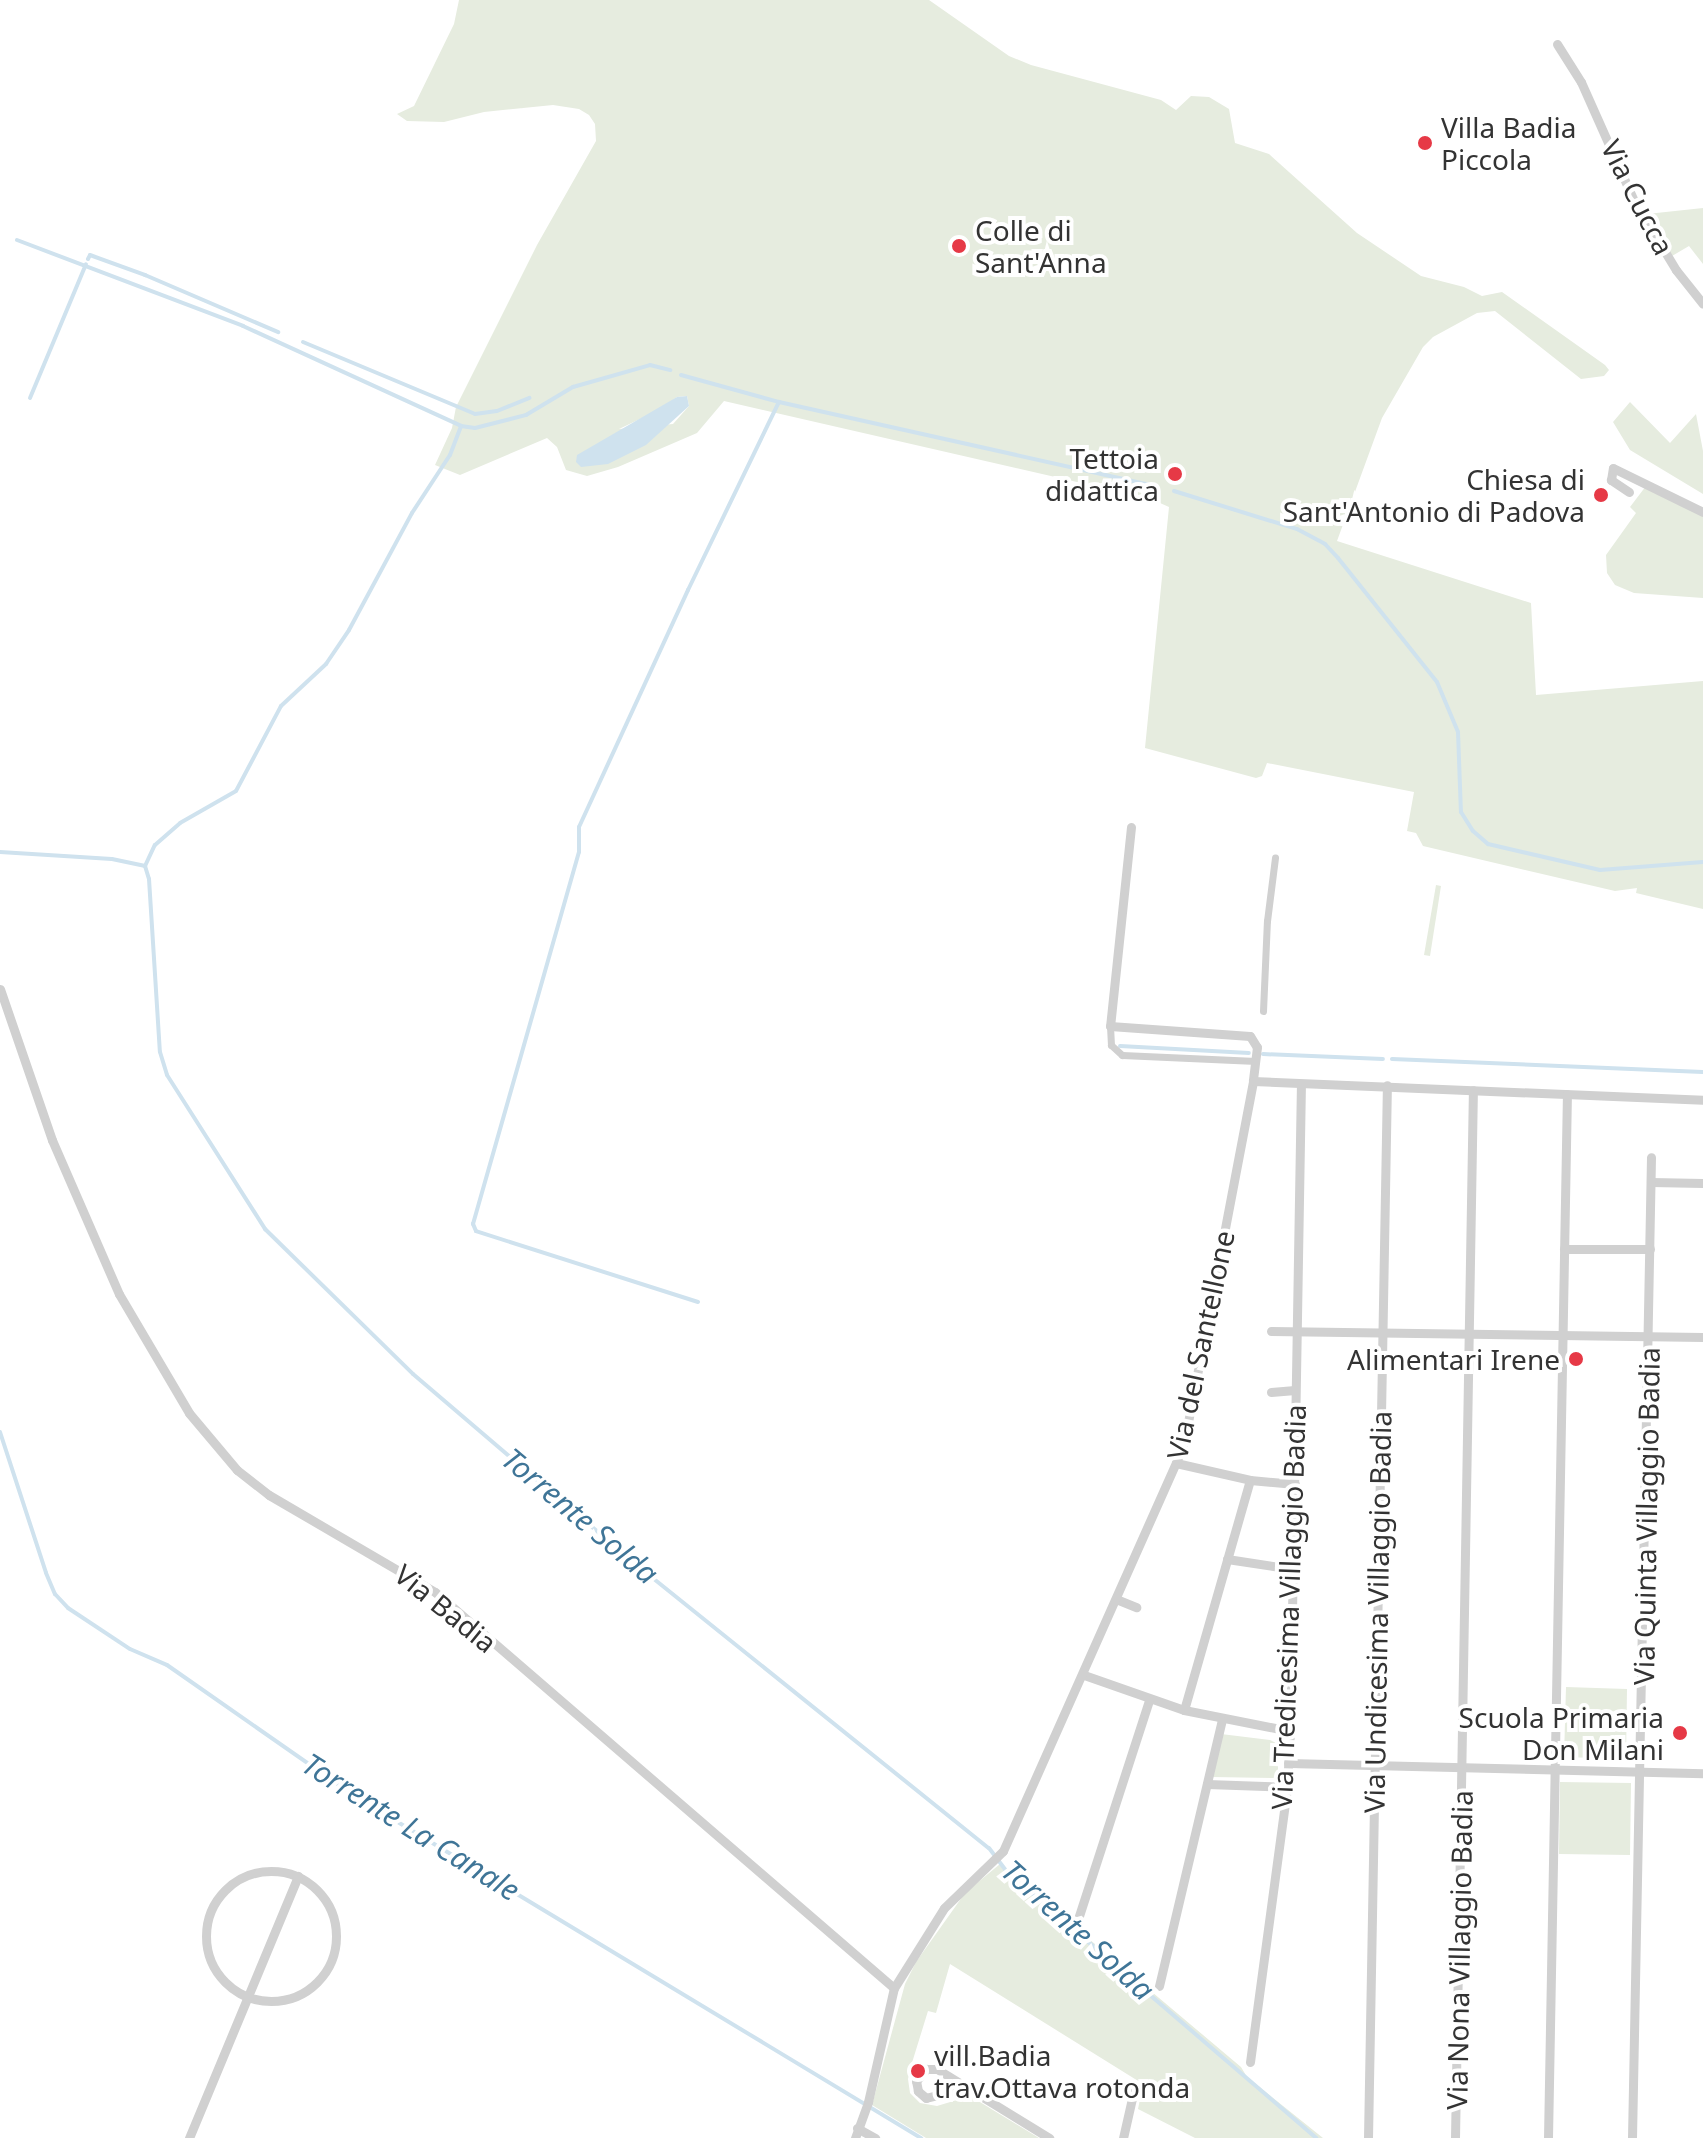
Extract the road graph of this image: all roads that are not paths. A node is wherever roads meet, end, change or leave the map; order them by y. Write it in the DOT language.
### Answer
graph roads {
  1 [pos="1557,44"];
  2 [pos="1703,304"];
  3 [pos="1629,492"];
  4 [pos="1703,512"];
  5 [pos="1131,827"];
  6 [pos="1275,858"];
  7 [pos="0,989"];
  8 [pos="1263,1011"];
  9 [pos="1110,1026"];
  10 [pos="1256,1061"];
  11 [pos="1253,1081"];
  12 [pos="1301,1084"];
  13 [pos="1387,1085"];
  14 [pos="1473,1090"];
  15 [pos="1567,1094"];
  16 [pos="1703,1100"];
  17 [pos="1651,1157"];
  18 [pos="1651,1182"];
  19 [pos="1703,1183"];
  20 [pos="1564,1249"];
  21 [pos="1650,1249"];
  22 [pos="1271,1331"];
  23 [pos="1295,1331"];
  24 [pos="1381,1331"];
  25 [pos="1469,1333"];
  26 [pos="1562,1335"];
  27 [pos="1649,1337"];
  28 [pos="1703,1337"];
  29 [pos="1295,1390"];
  30 [pos="1271,1392"];
  31 [pos="1176,1463"];
  32 [pos="1250,1480"];
  33 [pos="1295,1484"];
  34 [pos="1227,1559"];
  35 [pos="1292,1569"];
  36 [pos="1116,1599"];
  37 [pos="1136,1607"];
  38 [pos="1084,1675"];
  39 [pos="1149,1700"];
  40 [pos="1184,1710"];
  41 [pos="1222,1720"];
  42 [pos="1290,1731"];
  43 [pos="1288,1763"];
  44 [pos="1375,1766"];
  45 [pos="1463,1768"];
  46 [pos="1554,1769"];
  47 [pos="1641,1772"];
  48 [pos="1703,1773"];
  49 [pos="1207,1784"];
  50 [pos="1287,1787"];
  51 [pos="298,1876"];
  52 [pos="1077,1922"];
  53 [pos="1159,1986"];
  54 [pos="894,1988"];
  55 [pos="247,1996"];
  56 [pos="1250,2062"];
  57 [pos="941,2072"];
  58 [pos="1135,2085"];
  59 [pos="975,2093"];
  60 [pos="942,2095"];
  61 [pos="856,2133"];
  62 [pos="189,2138"];
  63 [pos="875,2138"];
  64 [pos="1049,2138"];
  65 [pos="1123,2138"];
  66 [pos="1368,2138"];
  67 [pos="1455,2138"];
  68 [pos="1548,2138"];
  69 [pos="1632,2138"];
  1 -- 2 [label="street, Via Cucca"];
  3 -- 4 [label="street"];
  5 -- 9 [label="street"];
  6 -- 8 [label="street"];
  7 -- 54 [label="street, Via Badia"];
  9 -- 10 [label="street"];
  9 -- 10 [label="street"];
  10 -- 11 [label="street, Via del Santellone"];
  11 -- 12 [label="street"];
  11 -- 31 [label="street, Via del Santellone"];
  12 -- 13 [label="street"];
  12 -- 23 [label="street, Via Tredicesima Villaggio Badia"];
  13 -- 14 [label="street"];
  13 -- 24 [label="street, Via Undicesima Villaggio Badia"];
  14 -- 15 [label="street"];
  14 -- 25 [label="street, Via Nona Villaggio Badia"];
  15 -- 16 [label="street"];
  15 -- 20 [label="street"];
  17 -- 18 [label="street, Via Quinta Villaggio Badia"];
  18 -- 19 [label="street"];
  18 -- 21 [label="street, Via Quinta Villaggio Badia"];
  20 -- 21 [label="street"];
  20 -- 26 [label="street"];
  21 -- 27 [label="street, Via Quinta Villaggio Badia"];
  22 -- 23 [label="street"];
  23 -- 24 [label="street"];
  23 -- 29 [label="street, Via Tredicesima Villaggio Badia"];
  24 -- 25 [label="street"];
  24 -- 44 [label="street, Via Undicesima Villaggio Badia"];
  25 -- 26 [label="street"];
  25 -- 45 [label="street, Via Nona Villaggio Badia"];
  26 -- 27 [label="street"];
  26 -- 46 [label="street"];
  27 -- 28 [label="street"];
  27 -- 47 [label="street, Via Quinta Villaggio Badia"];
  29 -- 30 [label="street, Via Tredicesima Villaggio Badia"];
  29 -- 33 [label="street, Via Tredicesima Villaggio Badia"];
  31 -- 32 [label="street"];
  31 -- 36 [label="street, Via del Santellone"];
  32 -- 33 [label="street"];
  32 -- 34 [label="street"];
  33 -- 35 [label="street, Via Tredicesima Villaggio Badia"];
  34 -- 35 [label="street"];
  34 -- 40 [label="street"];
  35 -- 42 [label="street, Via Tredicesima Villaggio Badia"];
  36 -- 37 [label="street"];
  36 -- 38 [label="street, Via del Santellone"];
  38 -- 39 [label="street"];
  38 -- 54 [label="street, Via del Santellone"];
  39 -- 40 [label="street"];
  39 -- 52 [label="street"];
  40 -- 41 [label="street"];
  41 -- 42 [label="street"];
  41 -- 49 [label="street"];
  42 -- 43 [label="street, Via Tredicesima Villaggio Badia"];
  43 -- 44 [label="street"];
  43 -- 50 [label="street, Via Tredicesima Villaggio Badia"];
  44 -- 45 [label="street"];
  44 -- 66 [label="street, Via Undicesima Villaggio Badia"];
  45 -- 46 [label="street"];
  45 -- 67 [label="street, Via Nona Villaggio Badia"];
  46 -- 47 [label="street"];
  46 -- 68 [label="street"];
  47 -- 48 [label="street"];
  47 -- 69 [label="street, Via Quinta Villaggio Badia"];
  49 -- 50 [label="street"];
  49 -- 53 [label="street"];
  50 -- 56 [label="street, Via Tredicesima Villaggio Badia"];
  51 -- 55 [label="street"];
  51 -- 55 [label="street"];
  51 -- 55 [label="street"];
  54 -- 61 [label="street"];
  55 -- 62 [label="street"];
  57 -- 59 [label="street"];
  57 -- 60 [label="street"];
  57 -- 60 [label="street"];
  58 -- 65 [label="street"];
  59 -- 60 [label="street"];
  59 -- 64 [label="street"];
  61 -- 63 [label="street"];
}
